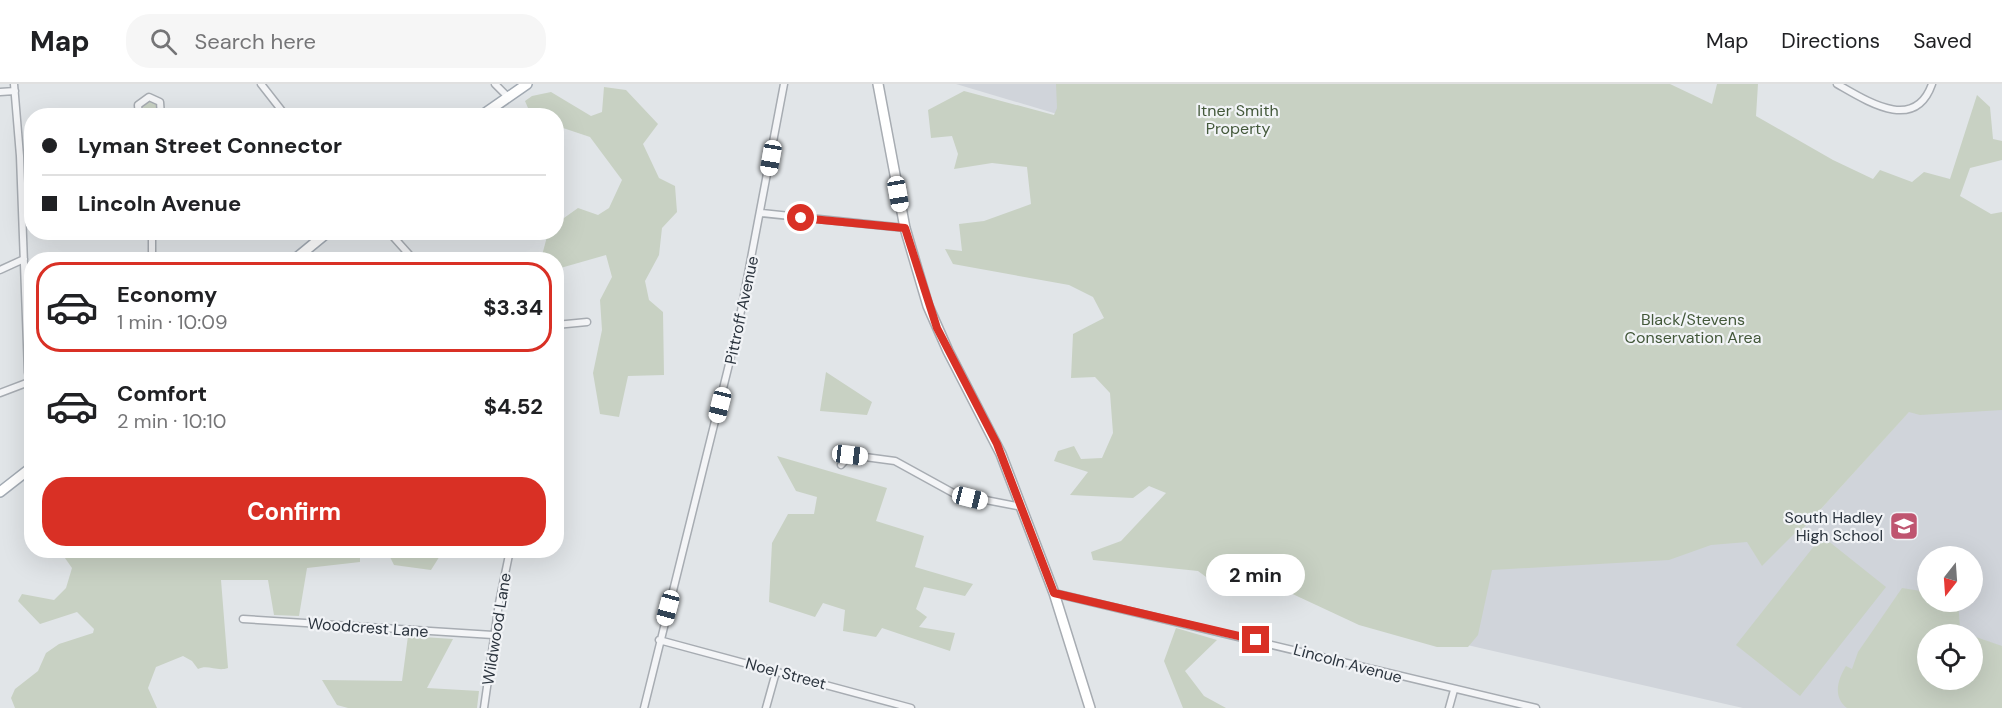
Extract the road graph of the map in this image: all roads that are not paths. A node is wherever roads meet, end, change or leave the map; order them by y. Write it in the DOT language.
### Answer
graph roads {
  1 [pos="261,84"];
  2 [pos="495,84"];
  3 [pos="527,84"];
  4 [pos="784,84"];
  5 [pos="878,84"];
  6 [pos="1837,84"];
  7 [pos="1932,84"];
  8 [pos="15,88"];
  9 [pos="0,92"];
  10 [pos="508,97"];
  11 [pos="138,108"];
  12 [pos="160,108"];
  13 [pos="280,108"];
  14 [pos="492,108"];
  15 [pos="761,213"];
  16 [pos="905,228"];
  17 [pos="318,240"];
  18 [pos="396,240"];
  19 [pos="304,252"];
  20 [pos="407,252"];
  21 [pos="24,260"];
  22 [pos="0,270"];
  23 [pos="587,322"];
  24 [pos="564,324"];
  25 [pos="24,384"];
  26 [pos="0,393"];
  27 [pos="841,465"];
  28 [pos="24,473"];
  29 [pos="0,492"];
  30 [pos="1022,507"];
  31 [pos="508,558"];
  32 [pos="1054,593"];
  33 [pos="243,619"];
  34 [pos="494,635"];
  35 [pos="659,640"];
  36 [pos="776,672"];
  37 [pos="1454,690"];
  38 [pos="901,707"];
  39 [pos="484,708"];
  40 [pos="644,708"];
  41 [pos="766,708"];
  42 [pos="911,708"];
  43 [pos="1090,708"];
  44 [pos="1449,708"];
  45 [pos="1536,708"];
  1 -- 13 [label="street"];
  2 -- 10 [label="street"];
  3 -- 10 [label="main road"];
  4 -- 15 [label="street, Pittroff Avenue"];
  5 -- 16 [label="main road"];
  6 -- 7 [label="street"];
  8 -- 9 [label="street"];
  8 -- 21 [label="street"];
  10 -- 14 [label="main road"];
  11 -- 12 [label="street"];
  15 -- 16 [label="street"];
  15 -- 35 [label="street, Pittroff Avenue"];
  16 -- 30 [label="main road"];
  17 -- 19 [label="main road"];
  18 -- 20 [label="street"];
  21 -- 22 [label="street"];
  23 -- 24 [label="street"];
  25 -- 26 [label="street"];
  27 -- 30 [label="street"];
  28 -- 29 [label="main road"];
  30 -- 32 [label="main road"];
  31 -- 34 [label="street, Wildwood Lane"];
  32 -- 37 [label="street, Lincoln Avenue"];
  32 -- 43 [label="main road"];
  33 -- 34 [label="street, Woodcrest Lane"];
  34 -- 39 [label="street, Wildwood Lane"];
  35 -- 36 [label="street, Noel Street"];
  35 -- 40 [label="street, Pittroff Avenue"];
  36 -- 38 [label="street, Noel Street"];
  36 -- 41 [label="street"];
  37 -- 44 [label="street"];
  37 -- 45 [label="street, Lincoln Avenue"];
  38 -- 42 [label="street, Noel Street"];
}
